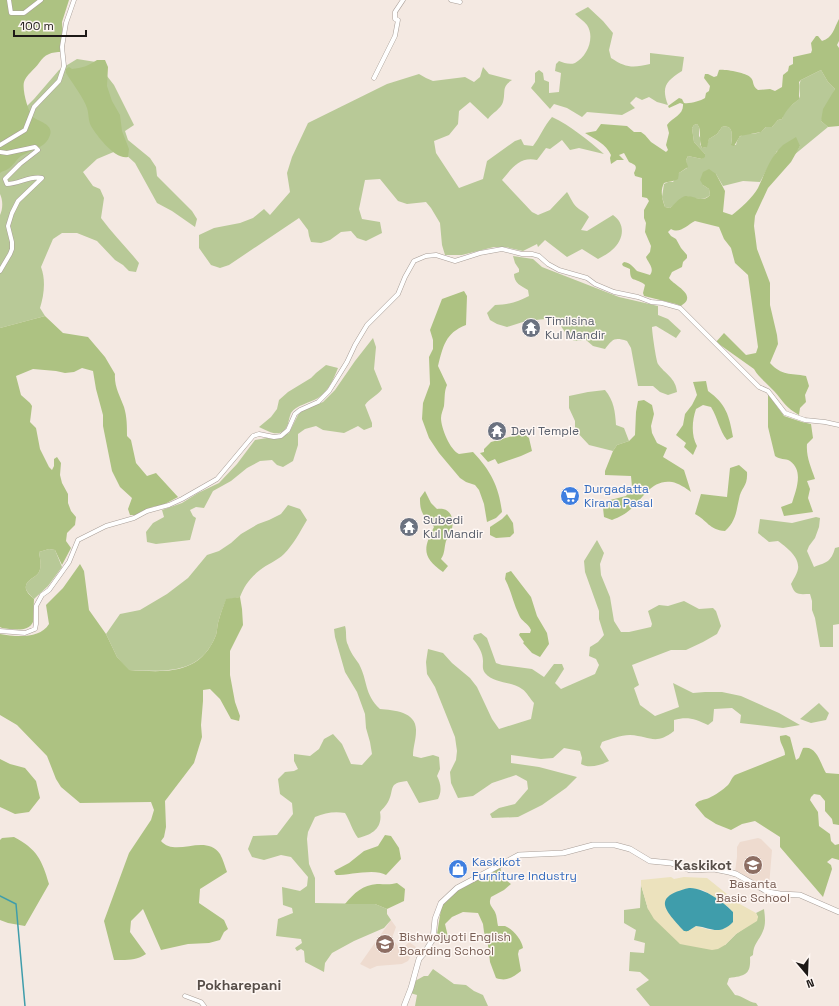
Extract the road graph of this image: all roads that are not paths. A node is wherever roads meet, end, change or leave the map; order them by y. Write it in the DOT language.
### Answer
graph roads {
  1 [pos="9,0"];
  2 [pos="41,0"];
  3 [pos="74,0"];
  4 [pos="403,0"];
  5 [pos="452,0"];
  6 [pos="460,2"];
  7 [pos="374,78"];
  8 [pos="0,145"];
  9 [pos="0,152"];
  10 [pos="0,271"];
  11 [pos="839,425"];
  12 [pos="0,631"];
  13 [pos="839,912"];
  14 [pos="185,996"];
  15 [pos="204,1006"];
  16 [pos="404,1006"];
  1 -- 2 [label="street"];
  3 -- 8 [label="street"];
  4 -- 7 [label="street"];
  5 -- 6 [label="street"];
  9 -- 10 [label="street"];
  11 -- 12 [label="street"];
  13 -- 16 [label="street"];
  14 -- 15 [label="street"];
}
